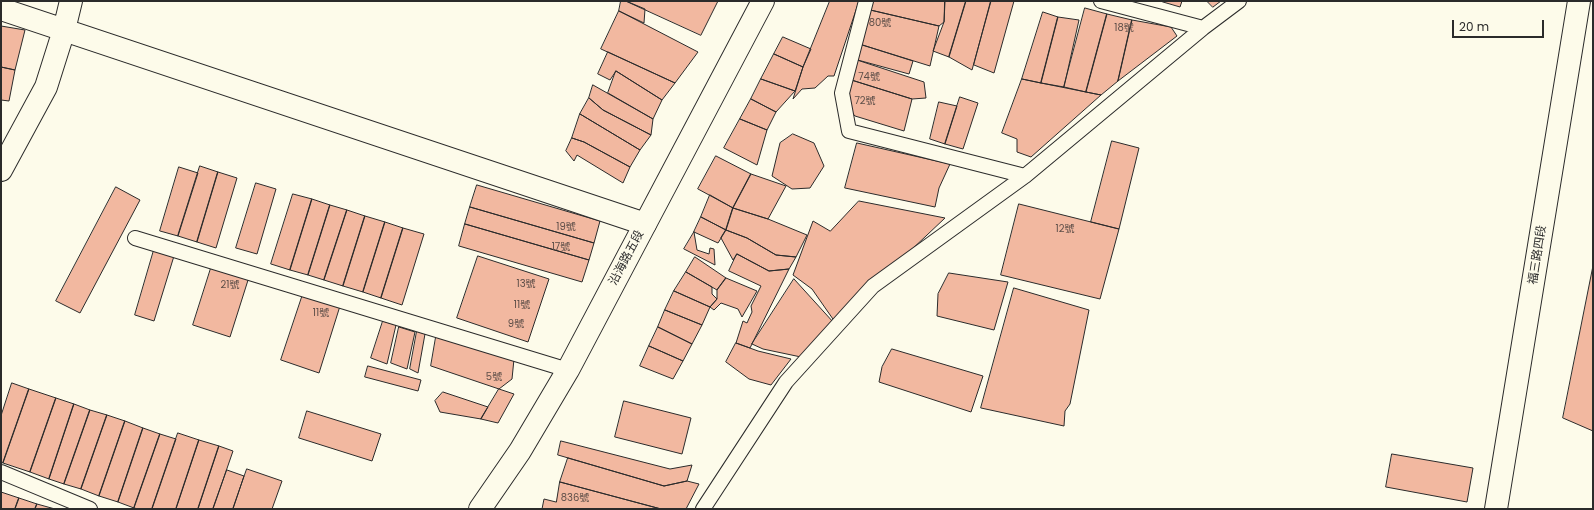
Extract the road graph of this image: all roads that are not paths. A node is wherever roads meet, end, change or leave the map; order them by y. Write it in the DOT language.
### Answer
graph roads {
  1 [pos="71,1"];
  2 [pos="763,1"];
  3 [pos="866,1"];
  4 [pos="1101,1"];
  5 [pos="1239,1"];
  6 [pos="1579,1"];
  7 [pos="1,9"];
  8 [pos="1202,28"];
  9 [pos="64,30"];
  10 [pos="1,170"];
  11 [pos="1025,176"];
  12 [pos="645,224"];
  13 [pos="135,238"];
  14 [pos="568,370"];
  15 [pos="1,472"];
  16 [pos="90,509"];
  17 [pos="480,509"];
  18 [pos="703,509"];
  19 [pos="1496,509"];
  1 -- 9 [label="street"];
  2 -- 12 [label="street, 沿海路五段"];
  3 -- 11 [label="lane"];
  4 -- 8 [label="lane"];
  5 -- 8 [label="lane"];
  6 -- 19 [label="street, 福三路四段"];
  7 -- 9 [label="street"];
  8 -- 11 [label="lane"];
  9 -- 10 [label="street"];
  9 -- 12 [label="street"];
  11 -- 18 [label="lane"];
  12 -- 14 [label="street, 沿海路五段"];
  13 -- 14 [label="lane"];
  14 -- 17 [label="street, 沿海路五段"];
  15 -- 16 [label="lane"];
}
